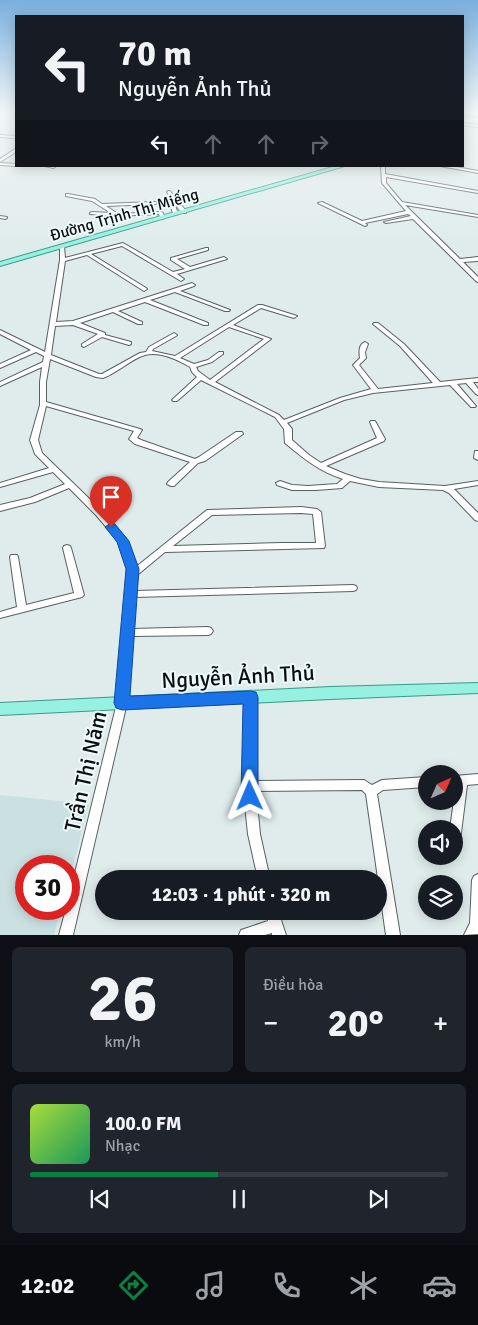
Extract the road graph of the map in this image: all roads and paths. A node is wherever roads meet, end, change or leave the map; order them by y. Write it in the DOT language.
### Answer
graph roads {
  1 [pos="0,162"];
  2 [pos="15,165"];
  3 [pos="340,167"];
  4 [pos="383,167"];
  5 [pos="448,167"];
  6 [pos="478,172"];
  7 [pos="383,176"];
  8 [pos="432,184"];
  9 [pos="426,189"];
  10 [pos="169,192"];
  11 [pos="478,192"];
  12 [pos="68,195"];
  13 [pos="174,200"];
  14 [pos="154,203"];
  15 [pos="320,203"];
  16 [pos="401,203"];
  17 [pos="103,205"];
  18 [pos="184,212"];
  19 [pos="410,212"];
  20 [pos="92,213"];
  21 [pos="176,214"];
  22 [pos="117,215"];
  23 [pos="478,216"];
  24 [pos="415,217"];
  25 [pos="164,218"];
  26 [pos="382,223"];
  27 [pos="62,246"];
  28 [pos="206,249"];
  29 [pos="88,254"];
  30 [pos="224,259"];
  31 [pos="478,259"];
  32 [pos="63,260"];
  33 [pos="459,261"];
  34 [pos="0,264"];
  35 [pos="188,269"];
  36 [pos="172,274"];
  37 [pos="181,279"];
  38 [pos="478,280"];
  39 [pos="192,285"];
  40 [pos="144,289"];
  41 [pos="176,291"];
  42 [pos="147,300"];
  43 [pos="226,310"];
  44 [pos="114,311"];
  45 [pos="294,316"];
  46 [pos="140,323"];
  47 [pos="52,324"];
  48 [pos="74,324"];
  49 [pos="206,324"];
  50 [pos="376,324"];
  51 [pos="228,325"];
  52 [pos="0,332"];
  53 [pos="100,335"];
  54 [pos="174,335"];
  55 [pos="129,343"];
  56 [pos="366,344"];
  57 [pos="84,345"];
  58 [pos="36,350"];
  59 [pos="149,352"];
  60 [pos="221,354"];
  61 [pos="176,358"];
  62 [pos="47,359"];
  63 [pos="0,366"];
  64 [pos="193,366"];
  65 [pos="201,377"];
  66 [pos="478,380"];
  67 [pos="468,381"];
  68 [pos="452,382"];
  69 [pos="210,383"];
  70 [pos="0,384"];
  71 [pos="438,384"];
  72 [pos="376,391"];
  73 [pos="478,393"];
  74 [pos="176,400"];
  75 [pos="43,402"];
  76 [pos="473,406"];
  77 [pos="284,422"];
  78 [pos="373,422"];
  79 [pos="239,434"];
  80 [pos="478,453"];
  81 [pos="478,458"];
  82 [pos="195,461"];
  83 [pos="320,466"];
  84 [pos="54,469"];
  85 [pos="346,479"];
  86 [pos="280,483"];
  87 [pos="478,483"];
  88 [pos="171,484"];
  89 [pos="0,485"];
  90 [pos="71,485"];
  91 [pos="444,488"];
  92 [pos="0,508"];
  93 [pos="478,518"];
  94 [pos="68,548"];
  95 [pos="164,549"];
  96 [pos="14,557"];
  97 [pos="132,574"];
  98 [pos="353,588"];
  99 [pos="130,594"];
  100 [pos="22,610"];
  101 [pos="0,616"];
  102 [pos="208,631"];
  103 [pos="127,633"];
  104 [pos="478,688"];
  105 [pos="250,697"];
  106 [pos="122,703"];
  107 [pos="0,709"];
  108 [pos="478,779"];
  109 [pos="463,780"];
  110 [pos="418,783"];
  111 [pos="249,786"];
  112 [pos="371,791"];
  113 [pos="261,870"];
  114 [pos="478,880"];
  115 [pos="277,930"];
  116 [pos="66,935"];
  117 [pos="246,935"];
  118 [pos="393,935"];
  119 [pos="472,935"];
  1 -- 2 [label="street"];
  3 -- 18 [label="main road, Đường Trịnh Thị Miếng"];
  4 -- 7 [label="street"];
  5 -- 6 [label="street"];
  7 -- 8 [label="street"];
  7 -- 16 [label="street"];
  8 -- 9 [label="street"];
  8 -- 11 [label="street"];
  10 -- 13 [label="street"];
  12 -- 17 [label="street"];
  13 -- 18 [label="street"];
  13 -- 21 [label="street"];
  14 -- 17 [label="street"];
  15 -- 19 [label="street"];
  16 -- 19 [label="street"];
  16 -- 23 [label="street"];
  17 -- 22 [label="street"];
  18 -- 21 [label="main road, Đường Trịnh Thị Miếng"];
  19 -- 24 [label="street"];
  20 -- 22 [label="street"];
  21 -- 25 [label="main road, Đường Trịnh Thị Miếng"];
  22 -- 25 [label="street"];
  24 -- 26 [label="street"];
  24 -- 33 [label="street"];
  25 -- 27 [label="main road, Đường Trịnh Thị Miếng"];
  27 -- 32 [label="street, Trần Thị Năm"];
  27 -- 34 [label="main road, Đường Trịnh Thị Miếng"];
  28 -- 35 [label="street"];
  29 -- 32 [label="street"];
  29 -- 36 [label="street"];
  29 -- 40 [label="street"];
  30 -- 35 [label="street"];
  31 -- 33 [label="street"];
  32 -- 47 [label="street, Trần Thị Năm"];
  33 -- 38 [label="street"];
  35 -- 36 [label="street"];
  36 -- 37 [label="street"];
  39 -- 41 [label="street"];
  41 -- 42 [label="street"];
  41 -- 43 [label="street"];
  42 -- 44 [label="street"];
  42 -- 49 [label="street"];
  44 -- 46 [label="street"];
  44 -- 48 [label="street"];
  45 -- 51 [label="street"];
  47 -- 48 [label="street"];
  47 -- 62 [label="street, Trần Thị Năm"];
  48 -- 53 [label="street"];
  50 -- 71 [label="street"];
  51 -- 61 [label="street"];
  51 -- 69 [label="street"];
  52 -- 58 [label="street"];
  53 -- 55 [label="street"];
  53 -- 57 [label="street"];
  54 -- 59 [label="street"];
  56 -- 72 [label="street"];
  58 -- 62 [label="street"];
  58 -- 63 [label="street"];
  59 -- 61 [label="street"];
  59 -- 62 [label="street"];
  60 -- 64 [label="street"];
  61 -- 64 [label="street"];
  62 -- 70 [label="street"];
  62 -- 75 [label="street, Trần Thị Năm"];
  64 -- 65 [label="street"];
  65 -- 69 [label="street"];
  65 -- 74 [label="street"];
  66 -- 67 [label="street"];
  67 -- 68 [label="street"];
  67 -- 73 [label="street"];
  68 -- 71 [label="street"];
  68 -- 76 [label="street"];
  69 -- 77 [label="street"];
  71 -- 72 [label="street"];
  72 -- 77 [label="street"];
  75 -- 82 [label="street"];
  75 -- 84 [label="street, Trần Thị Năm"];
  77 -- 83 [label="street"];
  78 -- 83 [label="street"];
  79 -- 82 [label="street"];
  80 -- 81 [label="street"];
  82 -- 88 [label="street"];
  83 -- 85 [label="street"];
  84 -- 89 [label="street"];
  84 -- 90 [label="street, Trần Thị Năm"];
  85 -- 86 [label="street"];
  85 -- 91 [label="street"];
  87 -- 91 [label="street"];
  90 -- 92 [label="street"];
  90 -- 97 [label="street, Trần Thị Năm"];
  91 -- 93 [label="street"];
  94 -- 100 [label="street"];
  95 -- 95 [label="street"];
  95 -- 97 [label="street"];
  96 -- 100 [label="street"];
  97 -- 99 [label="street, Trần Thị Năm"];
  98 -- 99 [label="street"];
  99 -- 103 [label="street, Trần Thị Năm"];
  100 -- 101 [label="street"];
  102 -- 103 [label="street"];
  103 -- 106 [label="street, Trần Thị Năm"];
  104 -- 105 [label="main road, Nguyễn Ảnh Thủ"];
  105 -- 106 [label="main road, Nguyễn Ảnh Thủ"];
  105 -- 111 [label="street"];
  106 -- 107 [label="main road, Nguyễn Ảnh Thủ"];
  106 -- 116 [label="street, Trần Thị Năm"];
  108 -- 109 [label="street"];
  110 -- 112 [label="street"];
  111 -- 112 [label="street"];
  111 -- 113 [label="street"];
  112 -- 118 [label="street"];
  114 -- 119 [label="street"];
  115 -- 117 [label="street"];
}
